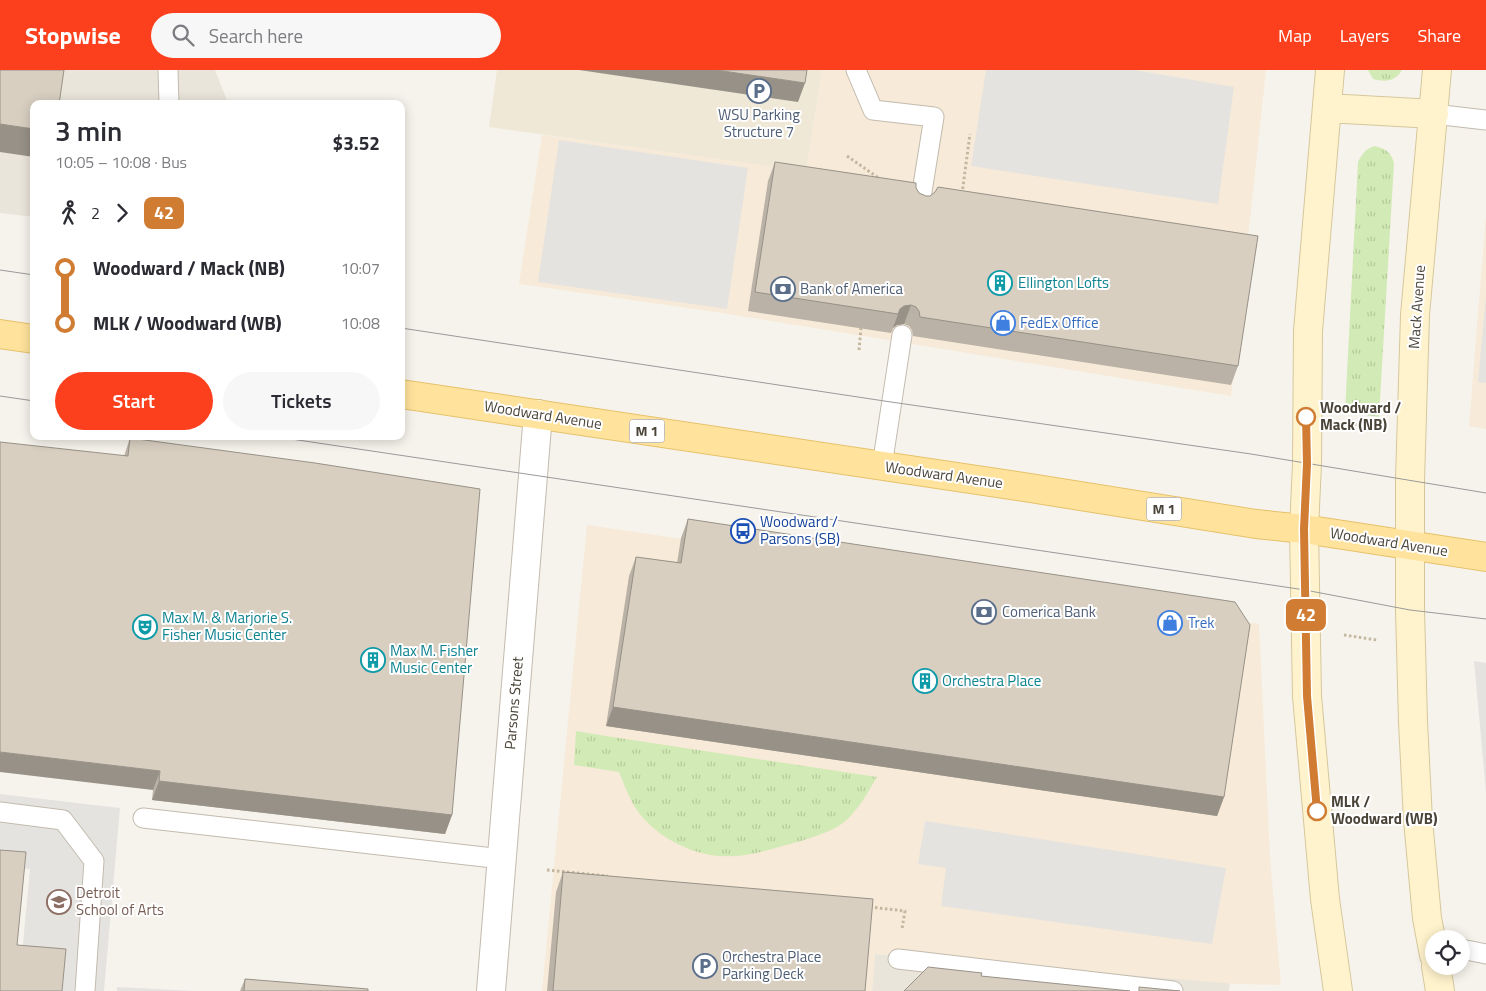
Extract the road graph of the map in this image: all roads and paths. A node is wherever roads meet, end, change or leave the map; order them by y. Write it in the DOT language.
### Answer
graph roads {
  1 [pos="168,70"];
  2 [pos="856,70"];
  3 [pos="1330,70"];
  4 [pos="1437,70"];
  5 [pos="169,100"];
  6 [pos="1326,108"];
  7 [pos="1434,114"];
  8 [pos="1486,120"];
  9 [pos="970,134"];
  10 [pos="847,156"];
  11 [pos="879,188"];
  12 [pos="961,200"];
  13 [pos="920,204"];
  14 [pos="862,328"];
  15 [pos="0,334"];
  16 [pos="902,335"];
  17 [pos="30,338"];
  18 [pos="859,350"];
  19 [pos="405,395"];
  20 [pos="538,414"];
  21 [pos="1344,423"];
  22 [pos="1380,428"];
  23 [pos="882,466"];
  24 [pos="1304,529"];
  25 [pos="1410,545"];
  26 [pos="1486,557"];
  27 [pos="1344,635"];
  28 [pos="1382,641"];
  29 [pos="0,812"];
  30 [pos="143,818"];
  31 [pos="502,859"];
  32 [pos="547,870"];
  33 [pos="616,877"];
  34 [pos="1429,930"];
  35 [pos="1470,951"];
  36 [pos="1486,954"];
  37 [pos="898,959"];
  38 [pos="1438,975"];
  39 [pos="85,991"];
  40 [pos="491,991"];
  41 [pos="1173,991"];
  42 [pos="1338,991"];
  43 [pos="1440,991"];
  1 -- 5 [label="lane"];
  2 -- 13 [label="lane"];
  3 -- 6 [label="main road"];
  4 -- 7 [label="main road, Mack Avenue"];
  6 -- 7 [label="main road"];
  6 -- 24 [label="main road"];
  7 -- 8 [label="lane"];
  7 -- 25 [label="main road, Mack Avenue"];
  9 -- 12 [label="path"];
  10 -- 11 [label="path"];
  14 -- 18 [label="path"];
  15 -- 17 [label="main road"];
  16 -- 23 [label="lane"];
  19 -- 20 [label="main road, Woodward Avenue / M 1"];
  20 -- 23 [label="main road, Woodward Avenue / M 1"];
  20 -- 31 [label="street, Parsons Street"];
  21 -- 22 [label="path"];
  23 -- 24 [label="main road, Woodward Avenue / M 1"];
  24 -- 25 [label="main road, Woodward Avenue / M 1"];
  24 -- 42 [label="main road"];
  25 -- 26 [label="main road, Woodward Avenue / M 1"];
  25 -- 34 [label="main road, Mack Avenue"];
  27 -- 28 [label="path"];
  29 -- 39 [label="lane"];
  30 -- 31 [label="lane"];
  31 -- 40 [label="street, Parsons Street"];
  32 -- 33 [label="path"];
  35 -- 36 [label="lane"];
  37 -- 41 [label="lane"];
  38 -- 43 [label="main road, Mack Avenue"];
}
